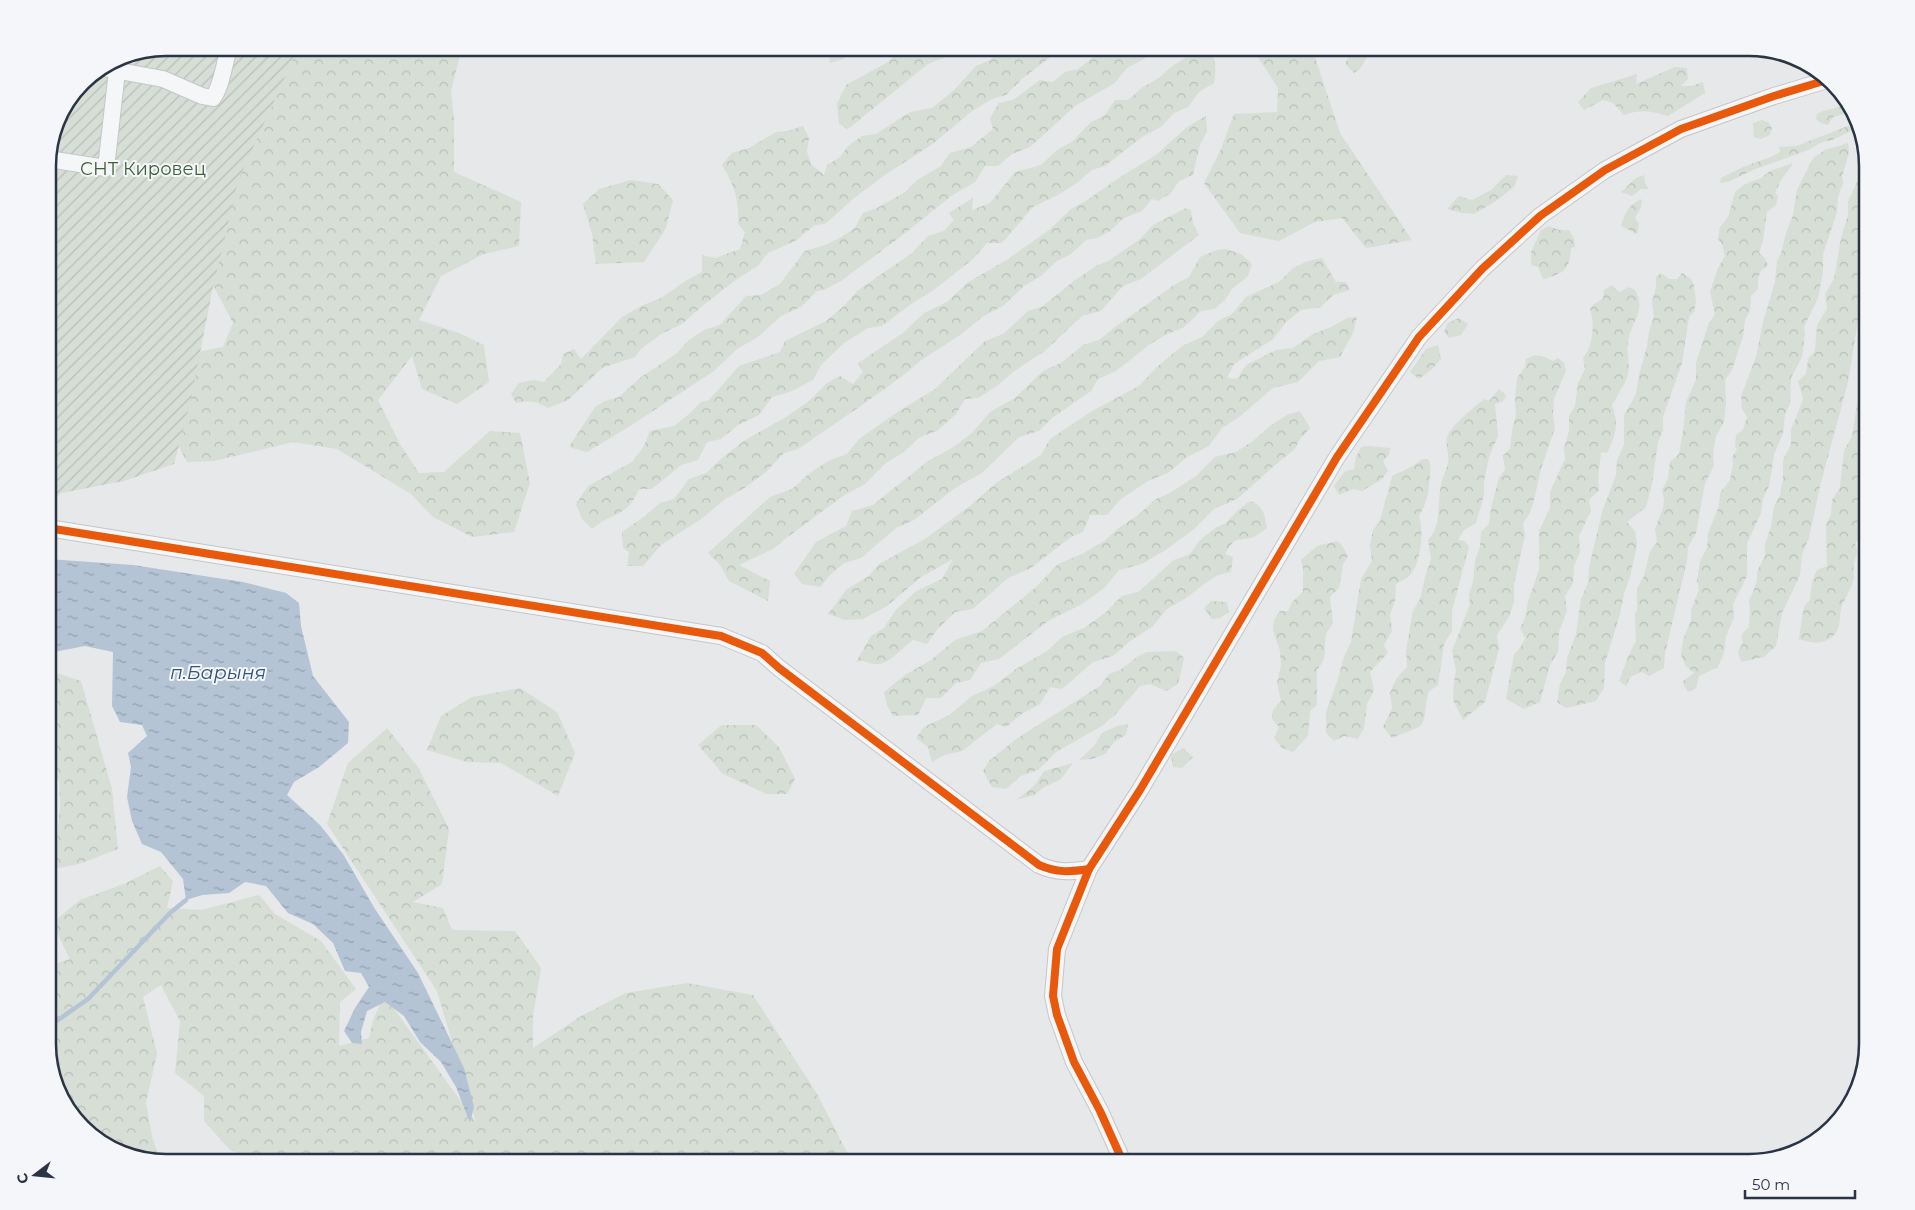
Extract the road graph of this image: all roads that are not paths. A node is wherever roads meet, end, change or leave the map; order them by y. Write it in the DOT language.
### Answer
graph roads {
  1 [pos="226,56"];
  2 [pos="120,67"];
  3 [pos="114,70"];
  4 [pos="1820,82"];
  5 [pos="56,160"];
  6 [pos="56,529"];
  7 [pos="1089,869"];
  8 [pos="1119,1154"];
  1 -- 2 [label="street"];
  3 -- 5 [label="street"];
  4 -- 7 [label="street"];
  6 -- 7 [label="street"];
  7 -- 8 [label="street"];
}
